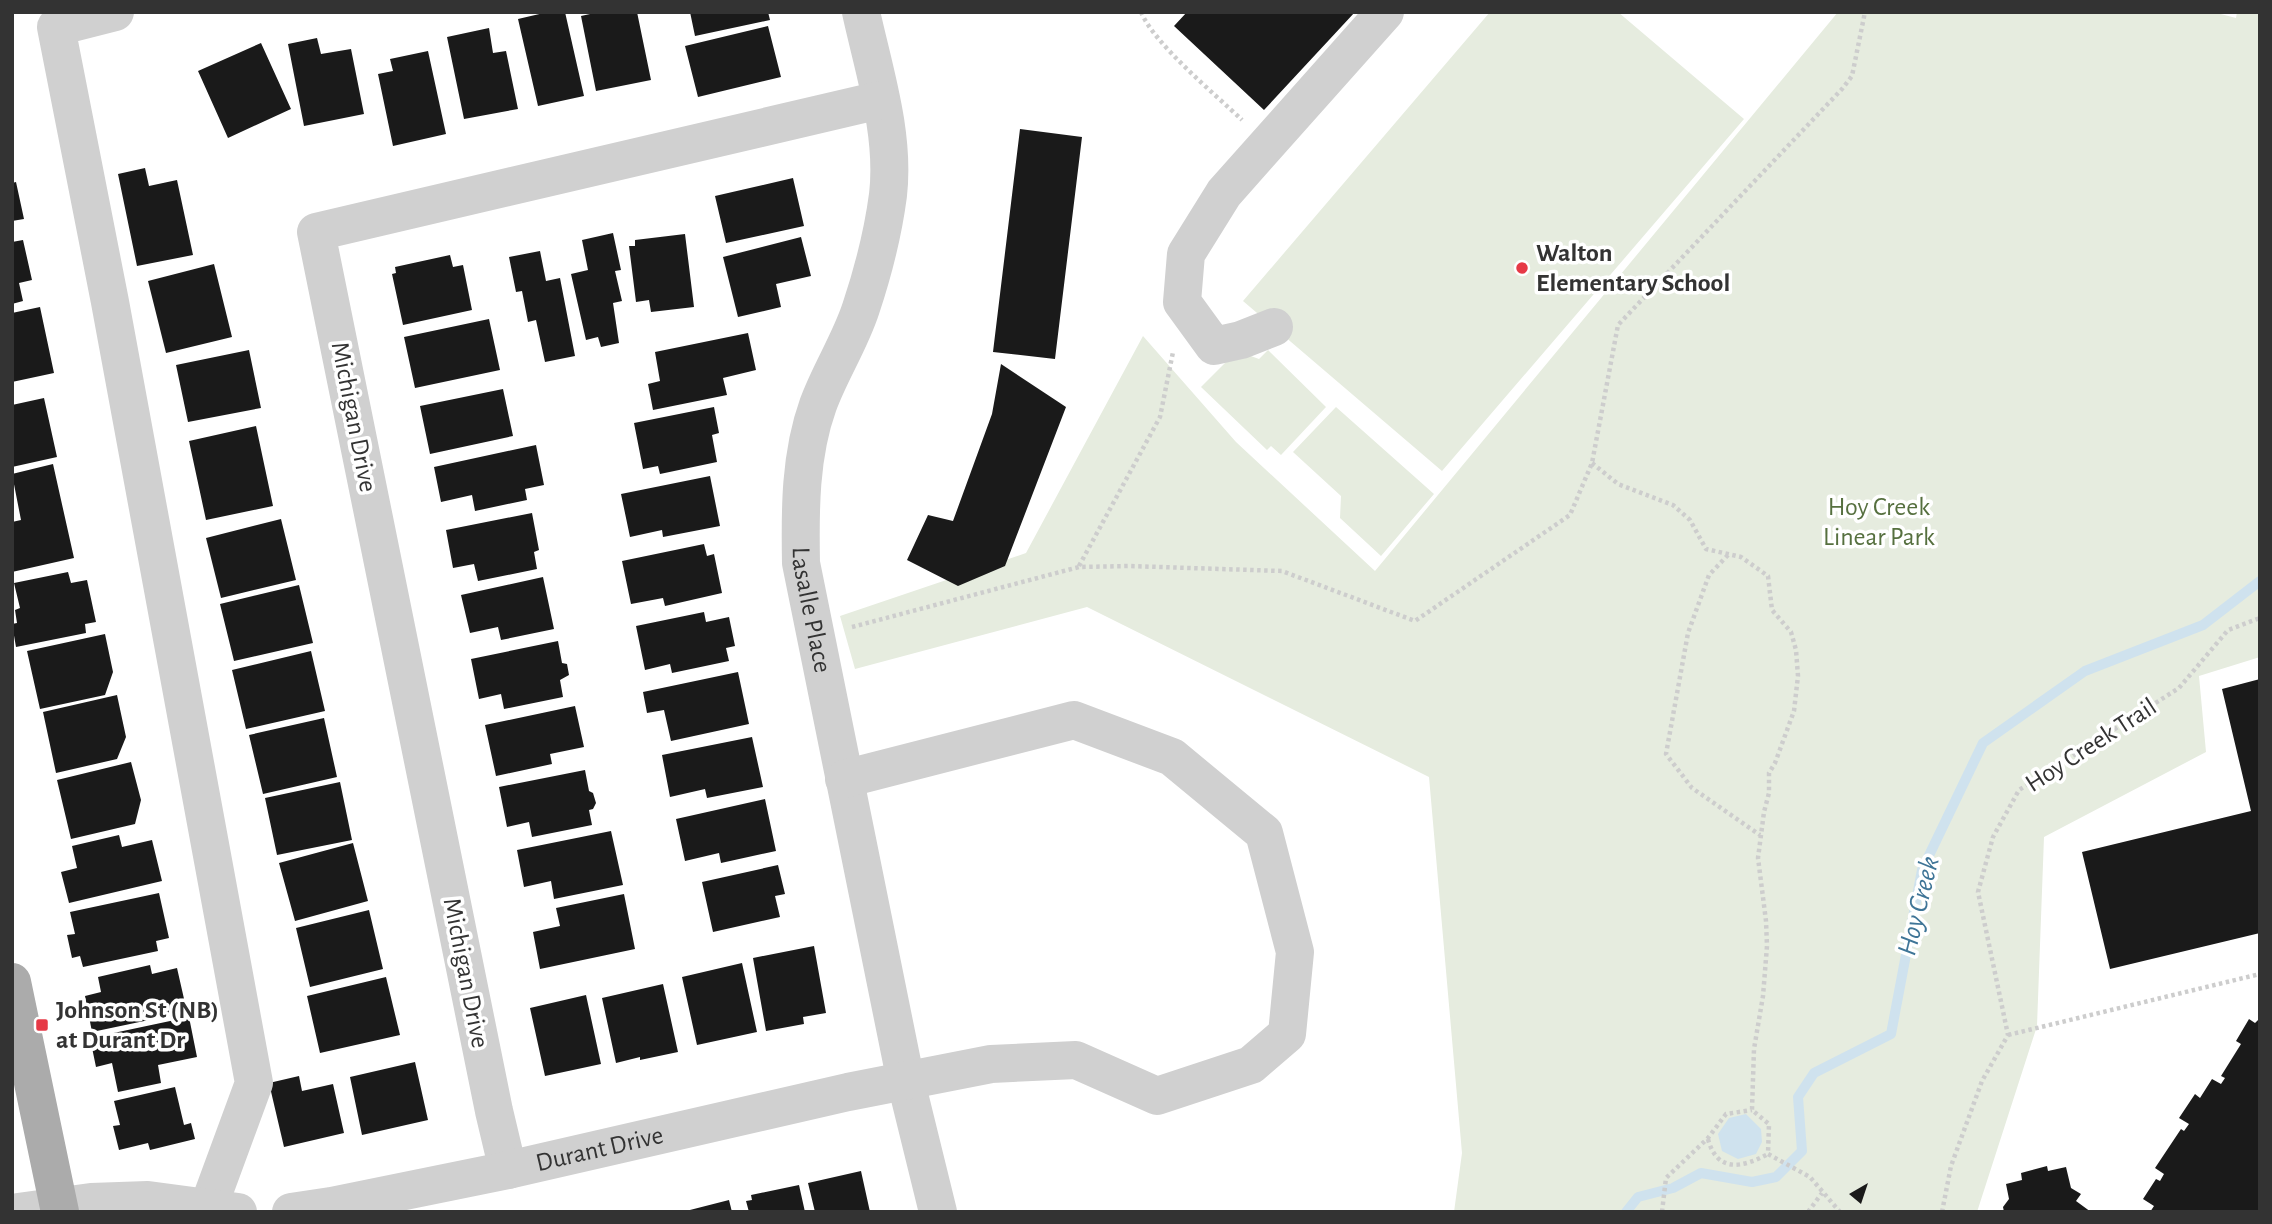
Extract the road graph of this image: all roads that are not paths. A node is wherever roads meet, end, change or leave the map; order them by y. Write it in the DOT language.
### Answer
graph roads {
  1 [pos="115,12"];
  2 [pos="861,12"];
  3 [pos="1385,12"];
  4 [pos="880,100"];
  5 [pos="1274,327"];
  6 [pos="844,779"];
  7 [pos="12,982"];
  8 [pos="906,1082"];
  9 [pos="508,1170"];
  10 [pos="59,1209"];
  11 [pos="223,1210"];
  12 [pos="18,1212"];
  13 [pos="290,1212"];
  14 [pos="938,1212"];
  1 -- 11 [label="street"];
  2 -- 4 [label="street, Lasalle Place"];
  3 -- 5 [label="street"];
  4 -- 6 [label="street, Lasalle Place"];
  4 -- 9 [label="street, Michigan Drive"];
  6 -- 8 [label="street, Lasalle Place"];
  6 -- 8 [label="street, Durant Drive"];
  7 -- 10 [label="main road"];
  8 -- 9 [label="street, Durant Drive"];
  8 -- 14 [label="street, Lasalle Place"];
  9 -- 13 [label="street, Durant Drive"];
  10 -- 11 [label="street"];
  10 -- 12 [label="street"];
}
